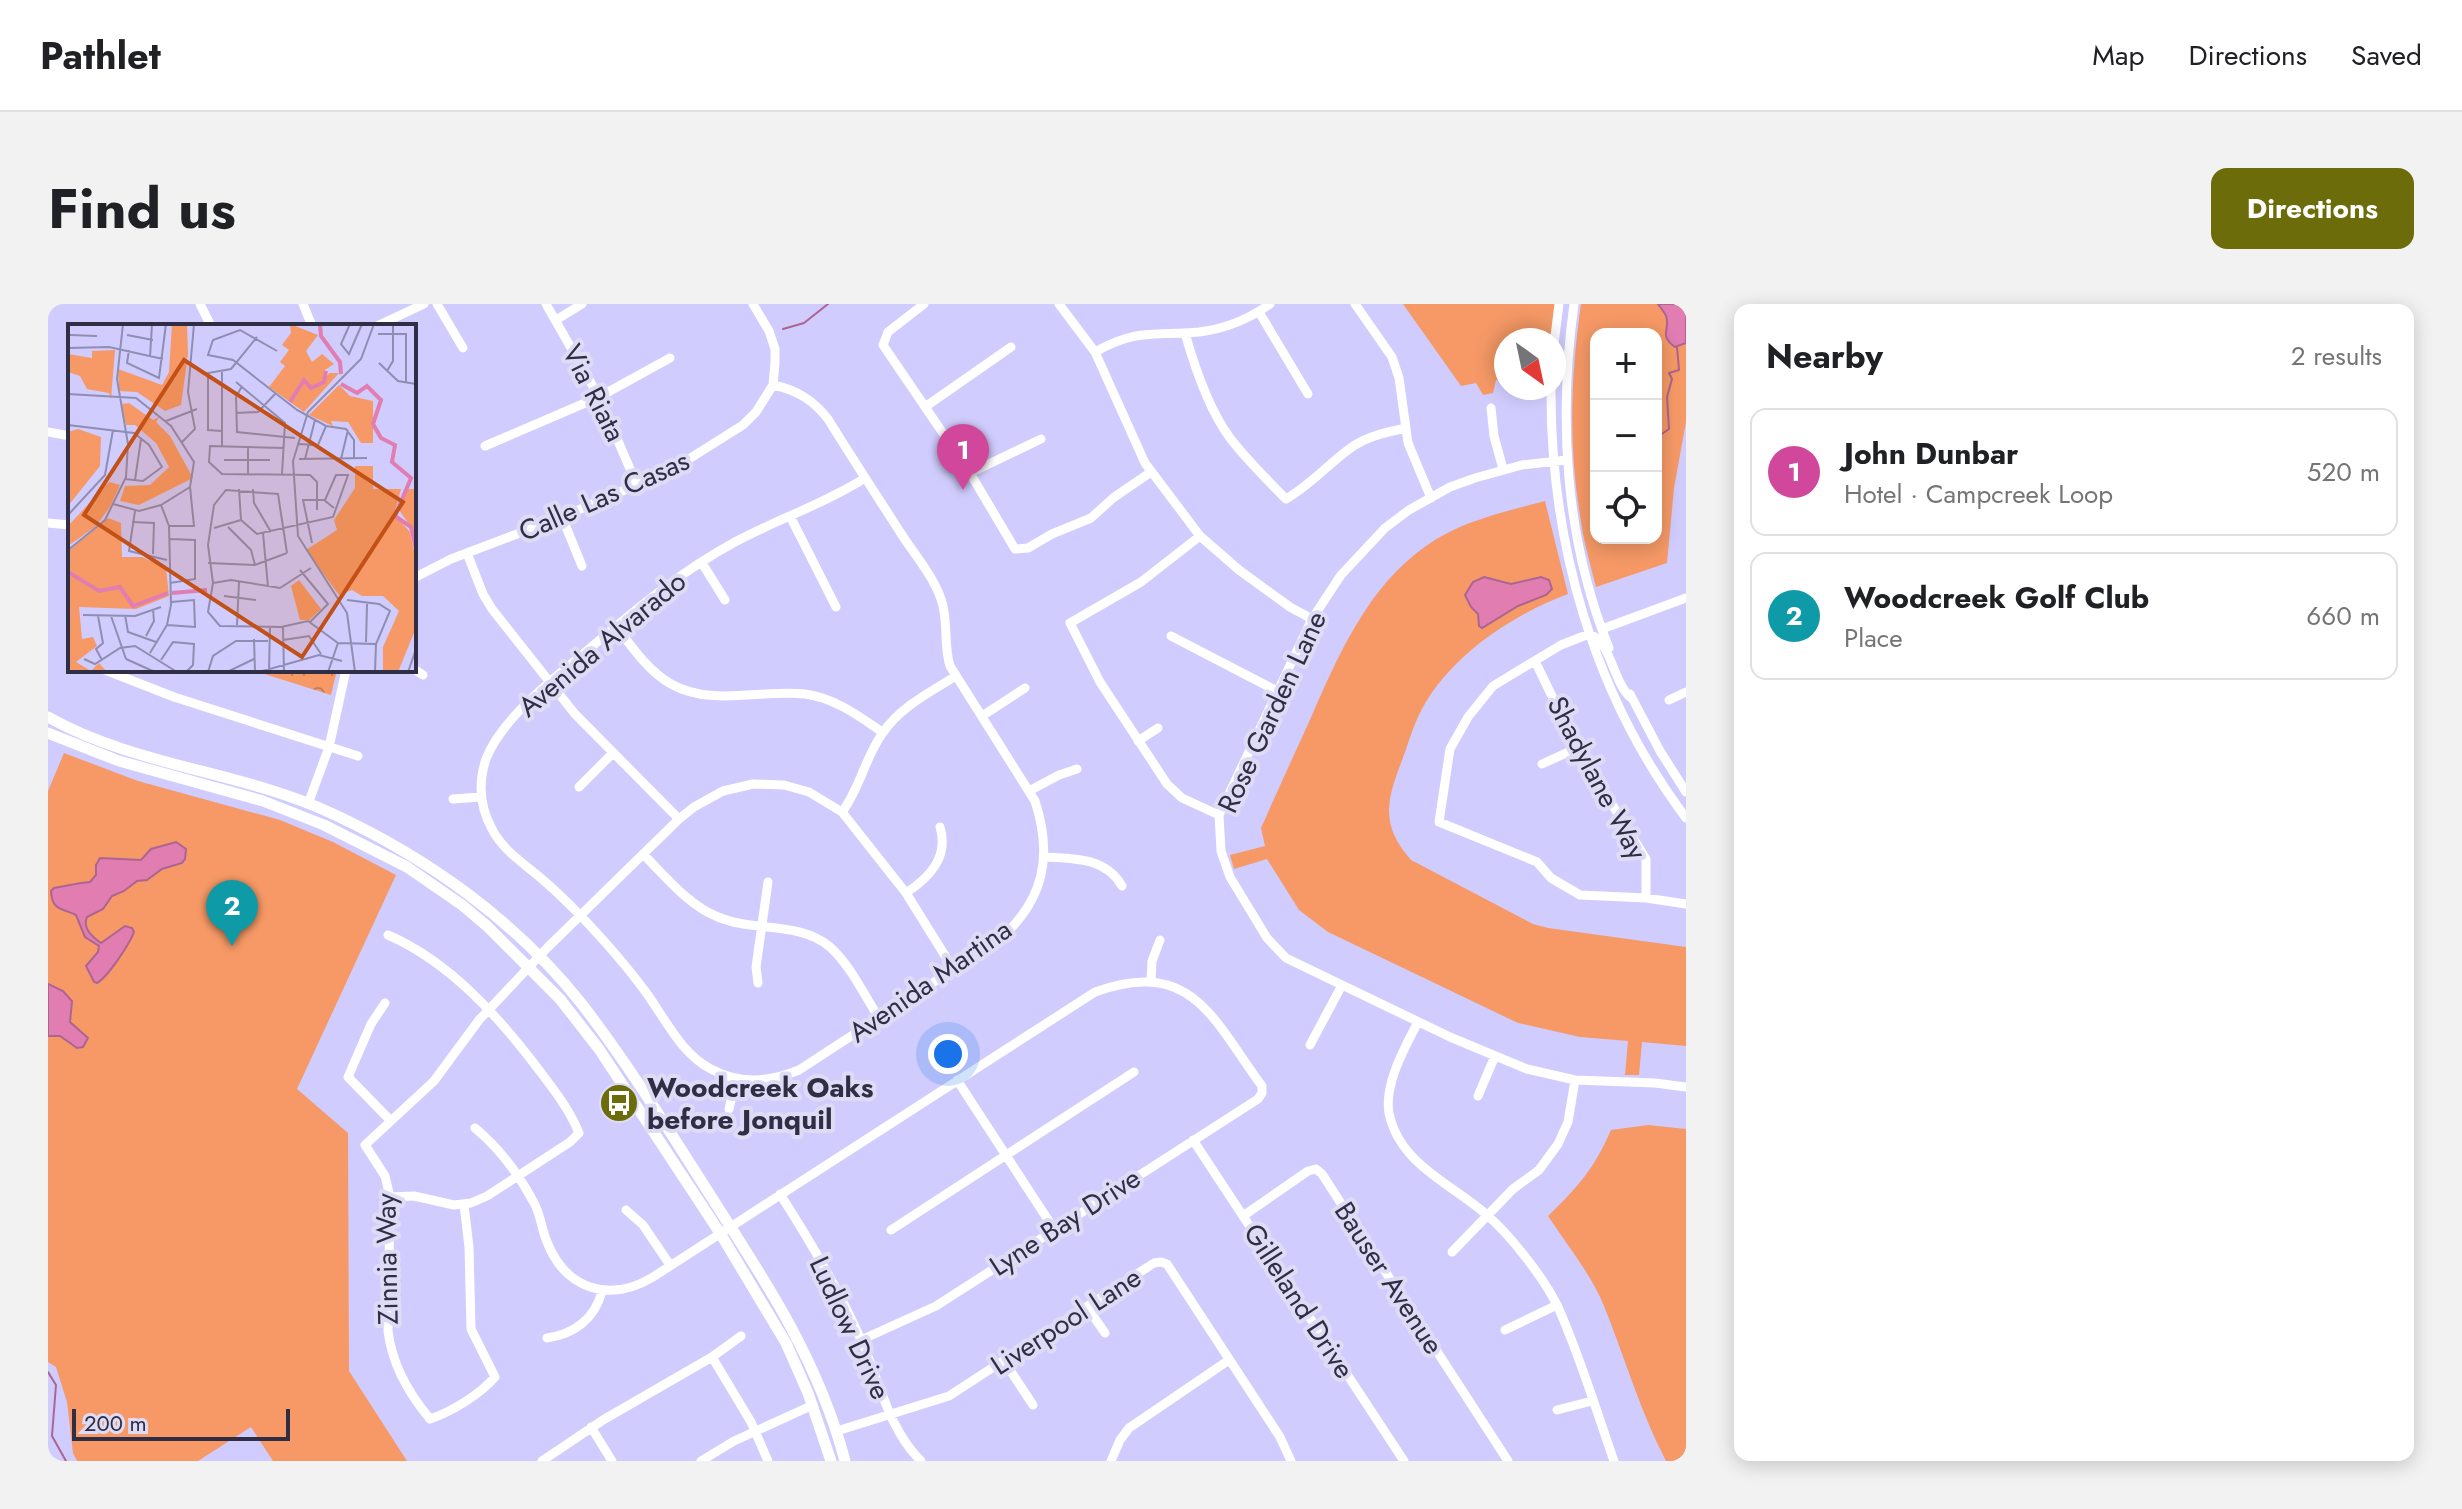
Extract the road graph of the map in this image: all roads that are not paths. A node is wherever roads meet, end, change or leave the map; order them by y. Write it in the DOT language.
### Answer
graph roads {
  1 [pos="200,304"];
  2 [pos="303,304"];
  3 [pos="424,304"];
  4 [pos="437,304"];
  5 [pos="546,304"];
  6 [pos="582,304"];
  7 [pos="753,304"];
  8 [pos="924,304"];
  9 [pos="1059,304"];
  10 [pos="1270,304"];
  11 [pos="1355,304"];
  12 [pos="1559,304"];
  13 [pos="1574,304"];
  14 [pos="1259,312"];
  15 [pos="556,320"];
  16 [pos="208,324"];
  17 [pos="311,324"];
  18 [pos="381,324"];
  19 [pos="1556,328"];
  20 [pos="1185,333"];
  21 [pos="1011,347"];
  22 [pos="463,348"];
  23 [pos="1095,352"];
  24 [pos="670,358"];
  25 [pos="773,385"];
  26 [pos="1308,394"];
  27 [pos="599,397"];
  28 [pos="1551,400"];
  29 [pos="925,407"];
  30 [pos="1491,408"];
  31 [pos="1406,428"];
  32 [pos="48,432"];
  33 [pos="68,436"];
  34 [pos="1041,439"];
  35 [pos="485,446"];
  36 [pos="1567,460"];
  37 [pos="1553,461"];
  38 [pos="1503,469"];
  39 [pos="1151,472"];
  40 [pos="970,473"];
  41 [pos="865,478"];
  42 [pos="637,485"];
  43 [pos="1431,498"];
  44 [pos="790,516"];
  45 [pos="562,517"];
  46 [pos="48,523"];
  47 [pos="68,525"];
  48 [pos="1200,536"];
  49 [pos="467,553"];
  50 [pos="702,563"];
  51 [pos="582,566"];
  52 [pos="416,577"];
  53 [pos="1686,598"];
  54 [pos="725,600"];
  55 [pos="836,607"];
  56 [pos="1312,619"];
  57 [pos="616,626"];
  58 [pos="1602,629"];
  59 [pos="1589,634"];
  60 [pos="1171,636"];
  61 [pos="1535,661"];
  62 [pos="110,672"];
  63 [pos="346,672"];
  64 [pos="956,676"];
  65 [pos="549,682"];
  66 [pos="1025,688"];
  67 [pos="1277,691"];
  68 [pos="1686,692"];
  69 [pos="1631,698"];
  70 [pos="1669,700"];
  71 [pos="982,716"];
  72 [pos="48,717"];
  73 [pos="1158,728"];
  74 [pos="882,732"];
  75 [pos="48,733"];
  76 [pos="1138,741"];
  77 [pos="329,747"];
  78 [pos="1577,748"];
  79 [pos="613,753"];
  80 [pos="358,756"];
  81 [pos="1542,764"];
  82 [pos="1077,769"];
  83 [pos="579,787"];
  84 [pos="1029,791"];
  85 [pos="1686,792"];
  86 [pos="481,797"];
  87 [pos="453,799"];
  88 [pos="305,810"];
  89 [pos="842,812"];
  90 [pos="1219,815"];
  91 [pos="1686,818"];
  92 [pos="679,819"];
  93 [pos="940,827"];
  94 [pos="643,854"];
  95 [pos="1044,857"];
  96 [pos="768,882"];
  97 [pos="1122,886"];
  98 [pos="906,893"];
  99 [pos="1646,898"];
  100 [pos="1686,904"];
  101 [pos="581,916"];
  102 [pos="760,928"];
  103 [pos="388,935"];
  104 [pos="1160,940"];
  105 [pos="539,957"];
  106 [pos="529,967"];
  107 [pos="954,970"];
  108 [pos="1151,982"];
  109 [pos="758,983"];
  110 [pos="1342,985"];
  111 [pos="385,1003"];
  112 [pos="488,1010"];
  113 [pos="879,1018"];
  114 [pos="1418,1022"];
  115 [pos="1310,1045"];
  116 [pos="1495,1056"];
  117 [pos="1134,1072"];
  118 [pos="736,1079"];
  119 [pos="957,1080"];
  120 [pos="1575,1080"];
  121 [pos="1686,1087"];
  122 [pos="1478,1096"];
  123 [pos="729,1109"];
  124 [pos="390,1120"];
  125 [pos="475,1128"];
  126 [pos="1193,1140"];
  127 [pos="1006,1155"];
  128 [pos="517,1176"];
  129 [pos="780,1194"];
  130 [pos="390,1197"];
  131 [pos="464,1205"];
  132 [pos="626,1210"];
  133 [pos="1487,1215"];
  134 [pos="1243,1216"];
  135 [pos="731,1226"];
  136 [pos="1054,1229"];
  137 [pos="891,1230"];
  138 [pos="720,1233"];
  139 [pos="1452,1252"];
  140 [pos="670,1265"];
  141 [pos="602,1291"];
  142 [pos="1557,1305"];
  143 [pos="1087,1307"];
  144 [pos="1505,1330"];
  145 [pos="1105,1333"];
  146 [pos="741,1336"];
  147 [pos="547,1338"];
  148 [pos="861,1340"];
  149 [pos="712,1357"];
  150 [pos="1229,1360"];
  151 [pos="1004,1361"];
  152 [pos="1592,1401"];
  153 [pos="813,1405"];
  154 [pos="1033,1405"];
  155 [pos="1557,1410"];
  156 [pos="890,1415"];
  157 [pos="591,1427"];
  158 [pos="756,1430"];
  159 [pos="837,1431"];
  160 [pos="542,1461"];
  161 [pos="612,1461"];
  162 [pos="701,1461"];
  163 [pos="768,1461"];
  164 [pos="831,1461"];
  165 [pos="845,1461"];
  166 [pos="921,1461"];
  167 [pos="1111,1461"];
  168 [pos="1291,1461"];
  169 [pos="1404,1461"];
  170 [pos="1508,1461"];
  171 [pos="1614,1461"];
  1 -- 16 [label="street"];
  2 -- 17 [label="street"];
  3 -- 18 [label="street"];
  4 -- 22 [label="street"];
  5 -- 15 [label="street, Via Riata"];
  6 -- 15 [label="street"];
  7 -- 25 [label="street"];
  8 -- 29 [label="street"];
  9 -- 23 [label="street"];
  10 -- 14 [label="street"];
  11 -- 31 [label="street"];
  12 -- 19 [label="street"];
  13 -- 36 [label="street"];
  14 -- 20 [label="street"];
  14 -- 26 [label="street"];
  15 -- 27 [label="street, Via Riata"];
  20 -- 23 [label="street"];
  20 -- 31 [label="street"];
  21 -- 29 [label="street"];
  23 -- 39 [label="street"];
  24 -- 27 [label="street"];
  25 -- 41 [label="street, Avenida Martina"];
  25 -- 42 [label="street, Calle Las Casas"];
  27 -- 35 [label="street"];
  27 -- 42 [label="street, Via Riata"];
  28 -- 37 [label="street"];
  29 -- 40 [label="street"];
  30 -- 38 [label="street"];
  31 -- 43 [label="street"];
  32 -- 33 [label="street"];
  34 -- 40 [label="street"];
  36 -- 37 [label="street, Rose Garden Lane"];
  36 -- 58 [label="street"];
  37 -- 38 [label="street, Rose Garden Lane"];
  37 -- 59 [label="street"];
  38 -- 43 [label="street, Rose Garden Lane"];
  39 -- 40 [label="street"];
  39 -- 48 [label="street"];
  41 -- 44 [label="street, Avenida Alvarado"];
  41 -- 64 [label="street, Avenida Martina"];
  42 -- 45 [label="street, Calle Las Casas"];
  43 -- 56 [label="street, Rose Garden Lane"];
  44 -- 50 [label="street, Avenida Alvarado"];
  44 -- 55 [label="street"];
  45 -- 49 [label="street, Calle Las Casas"];
  45 -- 51 [label="street"];
  46 -- 47 [label="street"];
  48 -- 56 [label="street"];
  48 -- 76 [label="street"];
  49 -- 52 [label="street, Calle Las Casas"];
  49 -- 65 [label="street"];
  50 -- 54 [label="street"];
  50 -- 57 [label="street, Avenida Alvarado"];
  53 -- 58 [label="street"];
  56 -- 67 [label="street, Rose Garden Lane"];
  57 -- 65 [label="street, Avenida Alvarado"];
  57 -- 74 [label="street"];
  58 -- 69 [label="street"];
  59 -- 61 [label="street"];
  59 -- 69 [label="street"];
  59 -- 91 [label="street"];
  60 -- 67 [label="street"];
  61 -- 78 [label="street, Shadylane Way"];
  61 -- 99 [label="street"];
  62 -- 77 [label="street"];
  63 -- 77 [label="street"];
  64 -- 71 [label="street, Avenida Martina"];
  64 -- 74 [label="street"];
  65 -- 79 [label="street"];
  65 -- 86 [label="street, Avenida Alvarado"];
  66 -- 71 [label="street"];
  67 -- 90 [label="street, Rose Garden Lane"];
  68 -- 70 [label="street"];
  69 -- 85 [label="street"];
  71 -- 84 [label="street, Avenida Martina"];
  72 -- 88 [label="main road"];
  73 -- 76 [label="street"];
  74 -- 89 [label="street"];
  75 -- 88 [label="main road"];
  76 -- 90 [label="street"];
  77 -- 80 [label="street"];
  77 -- 88 [label="street"];
  78 -- 81 [label="street"];
  78 -- 99 [label="street, Shadylane Way"];
  79 -- 83 [label="street"];
  79 -- 92 [label="street"];
  82 -- 84 [label="street"];
  84 -- 95 [label="street, Avenida Martina"];
  86 -- 87 [label="street"];
  86 -- 101 [label="street"];
  88 -- 105 [label="main road"];
  88 -- 106 [label="main road"];
  89 -- 92 [label="street, Zinnia Way"];
  89 -- 98 [label="street"];
  90 -- 110 [label="street, Rose Garden Lane"];
  92 -- 94 [label="street, Zinnia Way"];
  93 -- 98 [label="street"];
  94 -- 101 [label="street, Zinnia Way"];
  94 -- 102 [label="street"];
  95 -- 97 [label="street"];
  95 -- 107 [label="street, Avenida Martina"];
  96 -- 102 [label="street"];
  98 -- 107 [label="street"];
  99 -- 100 [label="street"];
  101 -- 105 [label="street, Zinnia Way"];
  101 -- 118 [label="street, Avenida Martina"];
  102 -- 109 [label="street"];
  102 -- 113 [label="street"];
  103 -- 112 [label="street"];
  104 -- 108 [label="street"];
  105 -- 106 [label="street, Zinnia Way"];
  105 -- 135 [label="main road"];
  106 -- 112 [label="street, Zinnia Way"];
  106 -- 138 [label="main road"];
  107 -- 113 [label="street, Avenida Martina"];
  108 -- 119 [label="street"];
  108 -- 126 [label="street, Lyne Bay Drive"];
  110 -- 114 [label="street, Rose Garden Lane"];
  110 -- 115 [label="street"];
  111 -- 124 [label="street"];
  112 -- 124 [label="street, Zinnia Way"];
  112 -- 128 [label="street"];
  113 -- 118 [label="street, Avenida Martina"];
  114 -- 116 [label="street, Rose Garden Lane"];
  114 -- 133 [label="street"];
  116 -- 120 [label="street, Rose Garden Lane"];
  116 -- 122 [label="street"];
  117 -- 127 [label="street"];
  118 -- 123 [label="street"];
  119 -- 127 [label="street"];
  119 -- 129 [label="street"];
  120 -- 121 [label="street, Rose Garden Lane"];
  120 -- 133 [label="street"];
  124 -- 130 [label="street, Zinnia Way"];
  125 -- 128 [label="street"];
  126 -- 134 [label="street, Gilleland Drive"];
  126 -- 136 [label="street, Lyne Bay Drive"];
  127 -- 136 [label="street"];
  127 -- 137 [label="street"];
  128 -- 131 [label="street"];
  128 -- 141 [label="street"];
  129 -- 135 [label="street"];
  129 -- 148 [label="street, Ludlow Drive"];
  130 -- 131 [label="street"];
  130 -- 131 [label="street, Zinnia Way"];
  132 -- 140 [label="street"];
  133 -- 139 [label="street"];
  133 -- 142 [label="street"];
  134 -- 169 [label="street, Gilleland Drive"];
  134 -- 170 [label="street, Bauser Avenue"];
  135 -- 138 [label="street"];
  135 -- 159 [label="main road"];
  136 -- 148 [label="street, Lyne Bay Drive"];
  138 -- 140 [label="street"];
  138 -- 153 [label="main road"];
  140 -- 141 [label="street"];
  141 -- 147 [label="street"];
  142 -- 144 [label="street"];
  142 -- 152 [label="street"];
  143 -- 145 [label="street"];
  143 -- 150 [label="street, Liverpool Lane"];
  143 -- 151 [label="street, Liverpool Lane"];
  146 -- 149 [label="street"];
  148 -- 156 [label="street, Ludlow Drive"];
  149 -- 157 [label="street"];
  149 -- 158 [label="street"];
  150 -- 167 [label="street"];
  150 -- 168 [label="street, Liverpool Lane"];
  151 -- 154 [label="street"];
  151 -- 156 [label="street, Liverpool Lane"];
  152 -- 155 [label="street"];
  152 -- 171 [label="street"];
  153 -- 158 [label="street"];
  153 -- 164 [label="main road"];
  156 -- 159 [label="street, Liverpool Lane"];
  156 -- 166 [label="street, Ludlow Drive"];
  157 -- 160 [label="street"];
  157 -- 161 [label="street"];
  158 -- 162 [label="street"];
  158 -- 163 [label="street"];
  159 -- 165 [label="main road"];
}
